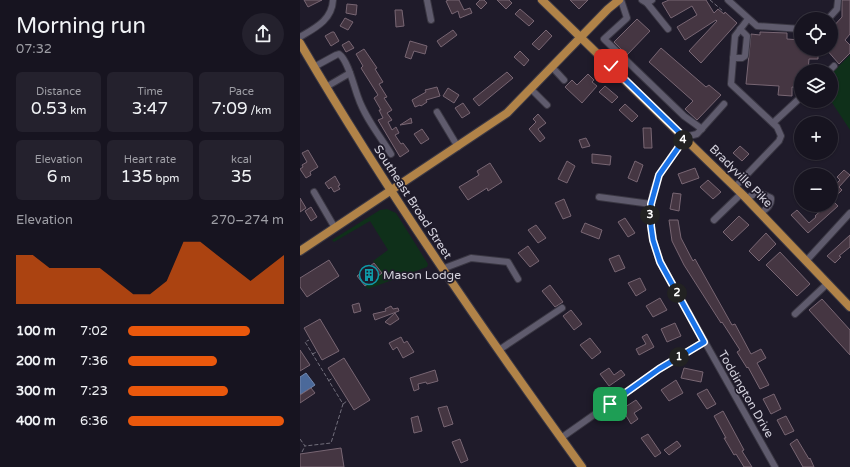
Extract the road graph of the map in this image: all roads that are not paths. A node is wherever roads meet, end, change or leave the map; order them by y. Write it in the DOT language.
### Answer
graph roads {
  1 [pos="333,0"];
  2 [pos="427,0"];
  3 [pos="542,0"];
  4 [pos="620,0"];
  5 [pos="728,0"];
  6 [pos="838,0"];
  7 [pos="647,1"];
  8 [pos="834,12"];
  9 [pos="748,19"];
  10 [pos="431,20"];
  11 [pos="668,29"];
  12 [pos="740,29"];
  13 [pos="794,29"];
  14 [pos="300,37"];
  15 [pos="581,38"];
  16 [pos="300,43"];
  17 [pos="733,58"];
  18 [pos="611,66"];
  19 [pos="552,67"];
  20 [pos="314,68"];
  21 [pos="350,73"];
  22 [pos="601,76"];
  23 [pos="564,80"];
  24 [pos="326,87"];
  25 [pos="531,89"];
  26 [pos="724,104"];
  27 [pos="794,104"];
  28 [pos="547,105"];
  29 [pos="437,112"];
  30 [pos="773,123"];
  31 [pos="702,129"];
  32 [pos="685,138"];
  33 [pos="458,147"];
  34 [pos="392,154"];
  35 [pos="735,187"];
  36 [pos="391,191"];
  37 [pos="314,192"];
  38 [pos="744,196"];
  39 [pos="599,197"];
  40 [pos="651,204"];
  41 [pos="850,213"];
  42 [pos="762,214"];
  43 [pos="714,220"];
  44 [pos="335,228"];
  45 [pos="300,250"];
  46 [pos="806,260"];
  47 [pos="442,269"];
  48 [pos="518,278"];
  49 [pos="828,283"];
  50 [pos="850,307"];
  51 [pos="562,308"];
  52 [pos="795,314"];
  53 [pos="704,342"];
  54 [pos="499,350"];
  55 [pos="561,438"];
  56 [pos="582,467"];
  57 [pos="775,467"];
  1 -- 14 [label="street"];
  2 -- 10 [label="street"];
  3 -- 15 [label="main road, Bradyville Pike"];
  4 -- 15 [label="main road"];
  4 -- 31 [label="street"];
  5 -- 9 [label="street"];
  6 -- 8 [label="street"];
  7 -- 11 [label="street"];
  9 -- 12 [label="street"];
  9 -- 13 [label="street"];
  12 -- 17 [label="street"];
  12 -- 17 [label="street"];
  15 -- 18 [label="main road, Bradyville Pike"];
  15 -- 19 [label="main road"];
  16 -- 20 [label="main road, Southeast Broad Street"];
  17 -- 30 [label="street"];
  18 -- 22 [label="street"];
  18 -- 32 [label="main road, Bradyville Pike"];
  19 -- 23 [label="street"];
  19 -- 25 [label="main road"];
  20 -- 21 [label="street"];
  20 -- 24 [label="main road, Southeast Broad Street"];
  21 -- 24 [label="street"];
  21 -- 34 [label="street"];
  24 -- 36 [label="main road, Southeast Broad Street"];
  25 -- 28 [label="street"];
  25 -- 33 [label="main road"];
  26 -- 31 [label="street"];
  27 -- 30 [label="street"];
  29 -- 33 [label="street"];
  30 -- 35 [label="street"];
  31 -- 32 [label="street"];
  32 -- 35 [label="main road, Bradyville Pike"];
  32 -- 40 [label="street, Toddington Drive"];
  33 -- 36 [label="main road"];
  35 -- 38 [label="main road, Bradyville Pike"];
  36 -- 44 [label="main road"];
  36 -- 47 [label="main road, Southeast Broad Street"];
  37 -- 44 [label="street"];
  38 -- 42 [label="main road, Bradyville Pike"];
  38 -- 42 [label="street"];
  38 -- 43 [label="street"];
  39 -- 40 [label="street"];
  40 -- 53 [label="street, Toddington Drive"];
  41 -- 46 [label="street"];
  42 -- 46 [label="main road, Bradyville Pike"];
  44 -- 45 [label="main road"];
  46 -- 49 [label="main road, Bradyville Pike"];
  47 -- 48 [label="street"];
  47 -- 54 [label="main road, Southeast Broad Street"];
  49 -- 50 [label="main road, Bradyville Pike"];
  49 -- 52 [label="street"];
  51 -- 54 [label="street"];
  53 -- 55 [label="street"];
  53 -- 57 [label="street, Toddington Drive"];
  54 -- 55 [label="main road, Southeast Broad Street"];
  55 -- 56 [label="main road, Southeast Broad Street"];
}
